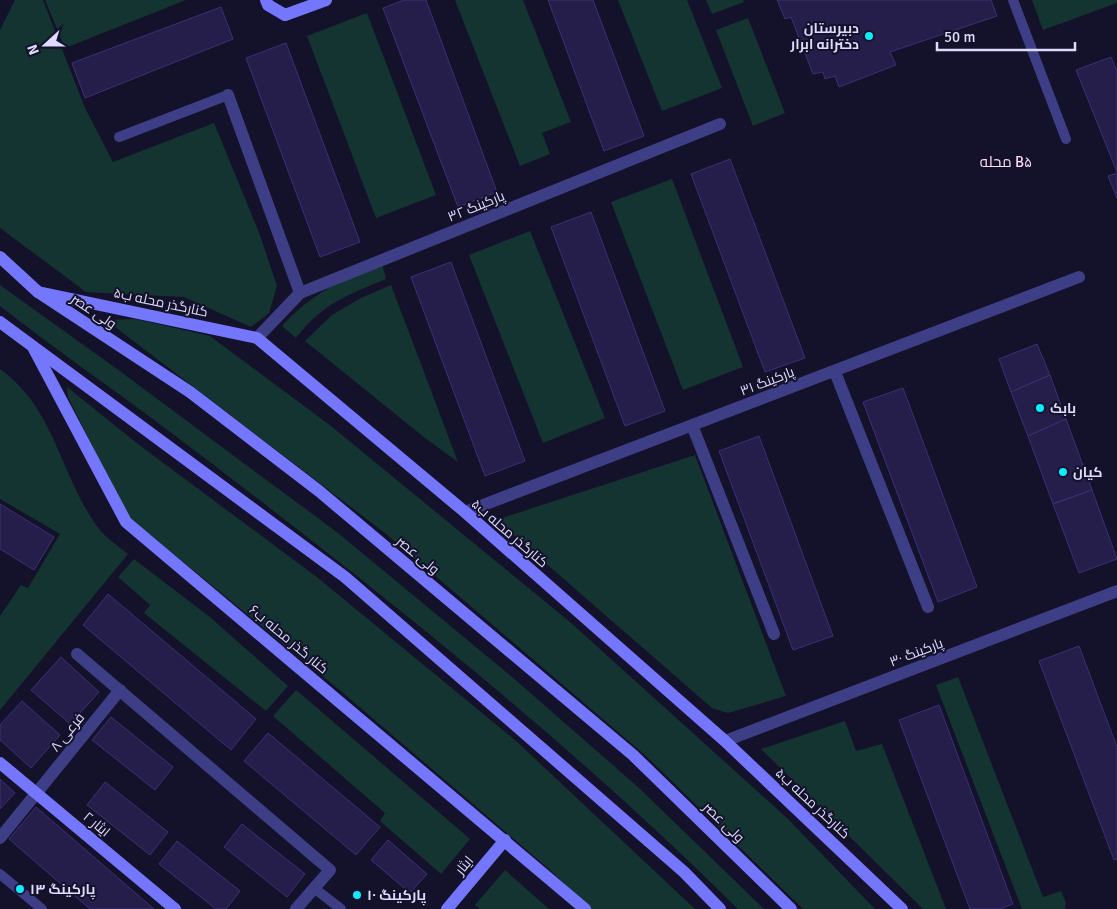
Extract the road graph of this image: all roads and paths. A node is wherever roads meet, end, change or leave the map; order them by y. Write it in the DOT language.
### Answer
graph roads {
  1 [pos="266,0"];
  2 [pos="326,0"];
  3 [pos="1013,0"];
  4 [pos="228,95"];
  5 [pos="720,124"];
  6 [pos="119,137"];
  7 [pos="1066,139"];
  8 [pos="0,257"];
  9 [pos="1079,277"];
  10 [pos="38,292"];
  11 [pos="300,293"];
  12 [pos="0,322"];
  13 [pos="257,338"];
  14 [pos="32,345"];
  15 [pos="835,372"];
  16 [pos="692,425"];
  17 [pos="464,512"];
  18 [pos="1117,591"];
  19 [pos="928,606"];
  20 [pos="774,634"];
  21 [pos="77,654"];
  22 [pos="120,690"];
  23 [pos="725,741"];
  24 [pos="0,763"];
  25 [pos="37,793"];
  26 [pos="0,838"];
  27 [pos="505,840"];
  28 [pos="0,874"];
  29 [pos="314,888"];
  30 [pos="42,909"];
  31 [pos="175,909"];
  32 [pos="296,909"];
  33 [pos="341,909"];
  34 [pos="447,909"];
  35 [pos="585,909"];
  36 [pos="720,909"];
  37 [pos="791,909"];
  38 [pos="902,909"];
  1 -- 2 [label="street"];
  3 -- 7 [label="lane"];
  4 -- 6 [label="lane"];
  4 -- 11 [label="street"];
  5 -- 11 [label="street, پارکینگ ۳۲"];
  8 -- 10 [label="street, ولی عصر"];
  9 -- 15 [label="street, پارکینگ ۳۱"];
  10 -- 13 [label="street, کنارگذر محله ب۵"];
  10 -- 37 [label="street, ولی عصر"];
  11 -- 13 [label="street, پارکینگ ۳۲"];
  12 -- 14 [label="street"];
  13 -- 17 [label="street, کنارگذر محله ب۵"];
  14 -- 27 [label="street, کنار گذر محله ب۶"];
  14 -- 36 [label="street"];
  15 -- 16 [label="street, پارکینگ ۳۱"];
  15 -- 19 [label="street"];
  16 -- 17 [label="street, پارکینگ ۳۱"];
  16 -- 20 [label="street"];
  17 -- 23 [label="street, کنارگذر محله ب۵"];
  18 -- 23 [label="street, پارکینگ ۳۰"];
  21 -- 22 [label="street"];
  22 -- 25 [label="street, فرعی ۸"];
  22 -- 29 [label="street"];
  23 -- 38 [label="street, کنارگذر محله ب۵"];
  24 -- 25 [label="street, ایثار ۲"];
  25 -- 26 [label="street, فرعی ۸"];
  25 -- 31 [label="street, ایثار ۲"];
  27 -- 34 [label="street, ایثار"];
  27 -- 35 [label="street, کنار گذر محله ب۶"];
  28 -- 30 [label="lane"];
  29 -- 32 [label="street"];
  29 -- 33 [label="lane"];
}
